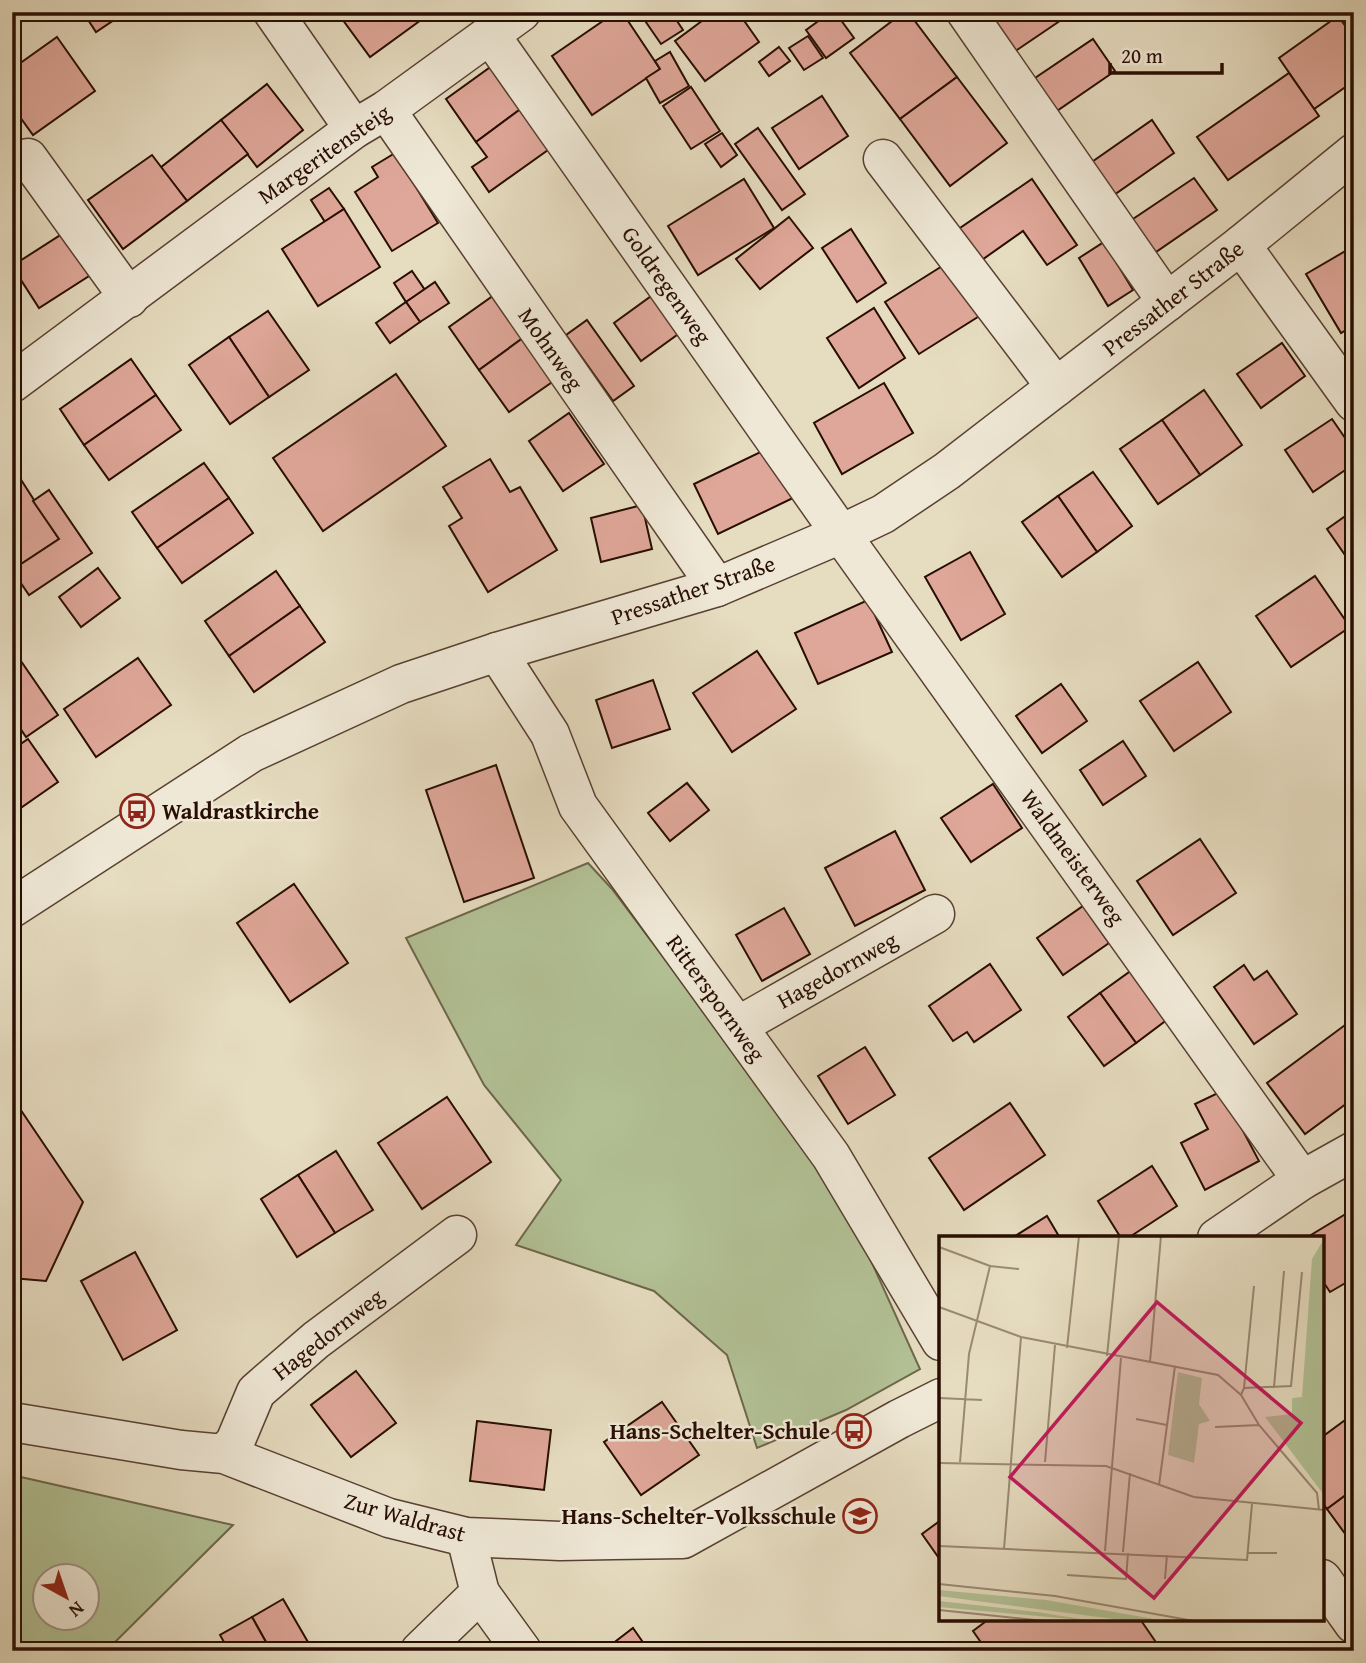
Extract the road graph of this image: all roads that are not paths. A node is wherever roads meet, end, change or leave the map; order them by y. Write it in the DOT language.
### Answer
graph roads {
  1 [pos="273,12"];
  2 [pos="521,12"];
  3 [pos="965,12"];
  4 [pos="491,36"];
  5 [pos="386,110"];
  6 [pos="354,129"];
  7 [pos="1354,153"];
  8 [pos="28,158"];
  9 [pos="883,159"];
  10 [pos="1241,245"];
  11 [pos="129,298"];
  12 [pos="1167,302"];
  13 [pos="12,383"];
  14 [pos="1056,387"];
  15 [pos="1354,402"];
  16 [pos="841,534"];
  17 [pos="717,587"];
  18 [pos="497,652"];
  19 [pos="12,908"];
  20 [pos="935,914"];
  21 [pos="738,1026"];
  22 [pos="1354,1151"];
  23 [pos="1302,1180"];
  24 [pos="457,1235"];
  25 [pos="1220,1236"];
  26 [pos="939,1338"];
  27 [pos="939,1399"];
  28 [pos="12,1422"];
  29 [pos="224,1454"];
  30 [pos="466,1537"];
  31 [pos="1324,1582"];
  32 [pos="481,1593"];
  33 [pos="1354,1624"];
  34 [pos="420,1651"];
  35 [pos="522,1651"];
  1 -- 6 [label="street"];
  2 -- 4 [label="street, Margeritensteig"];
  3 -- 12 [label="street"];
  4 -- 5 [label="street, Margeritensteig"];
  4 -- 16 [label="street, Goldregenweg"];
  5 -- 6 [label="street, Margeritensteig"];
  5 -- 17 [label="street, Mohnweg"];
  6 -- 11 [label="street, Margeritensteig"];
  7 -- 10 [label="street, Pressather Straße"];
  8 -- 11 [label="street"];
  9 -- 14 [label="street"];
  10 -- 12 [label="street, Pressather Straße"];
  10 -- 15 [label="street"];
  11 -- 13 [label="street, Margeritensteig"];
  12 -- 14 [label="street, Pressather Straße"];
  14 -- 16 [label="street, Pressather Straße"];
  16 -- 17 [label="street, Pressather Straße"];
  16 -- 23 [label="street, Waldmeisterweg"];
  17 -- 18 [label="street, Pressather Straße"];
  18 -- 19 [label="street, Pressather Straße"];
  18 -- 21 [label="street, Ritterspornweg"];
  20 -- 21 [label="street, Hagedornweg"];
  21 -- 26 [label="street, Ritterspornweg"];
  22 -- 23 [label="street"];
  23 -- 25 [label="street"];
  24 -- 29 [label="street, Hagedornweg"];
  27 -- 30 [label="street, Zur Waldrast"];
  28 -- 29 [label="street, Zur Waldrast"];
  29 -- 30 [label="street, Zur Waldrast"];
  30 -- 32 [label="street"];
  31 -- 33 [label="street"];
  32 -- 34 [label="street"];
  32 -- 35 [label="street"];
}
